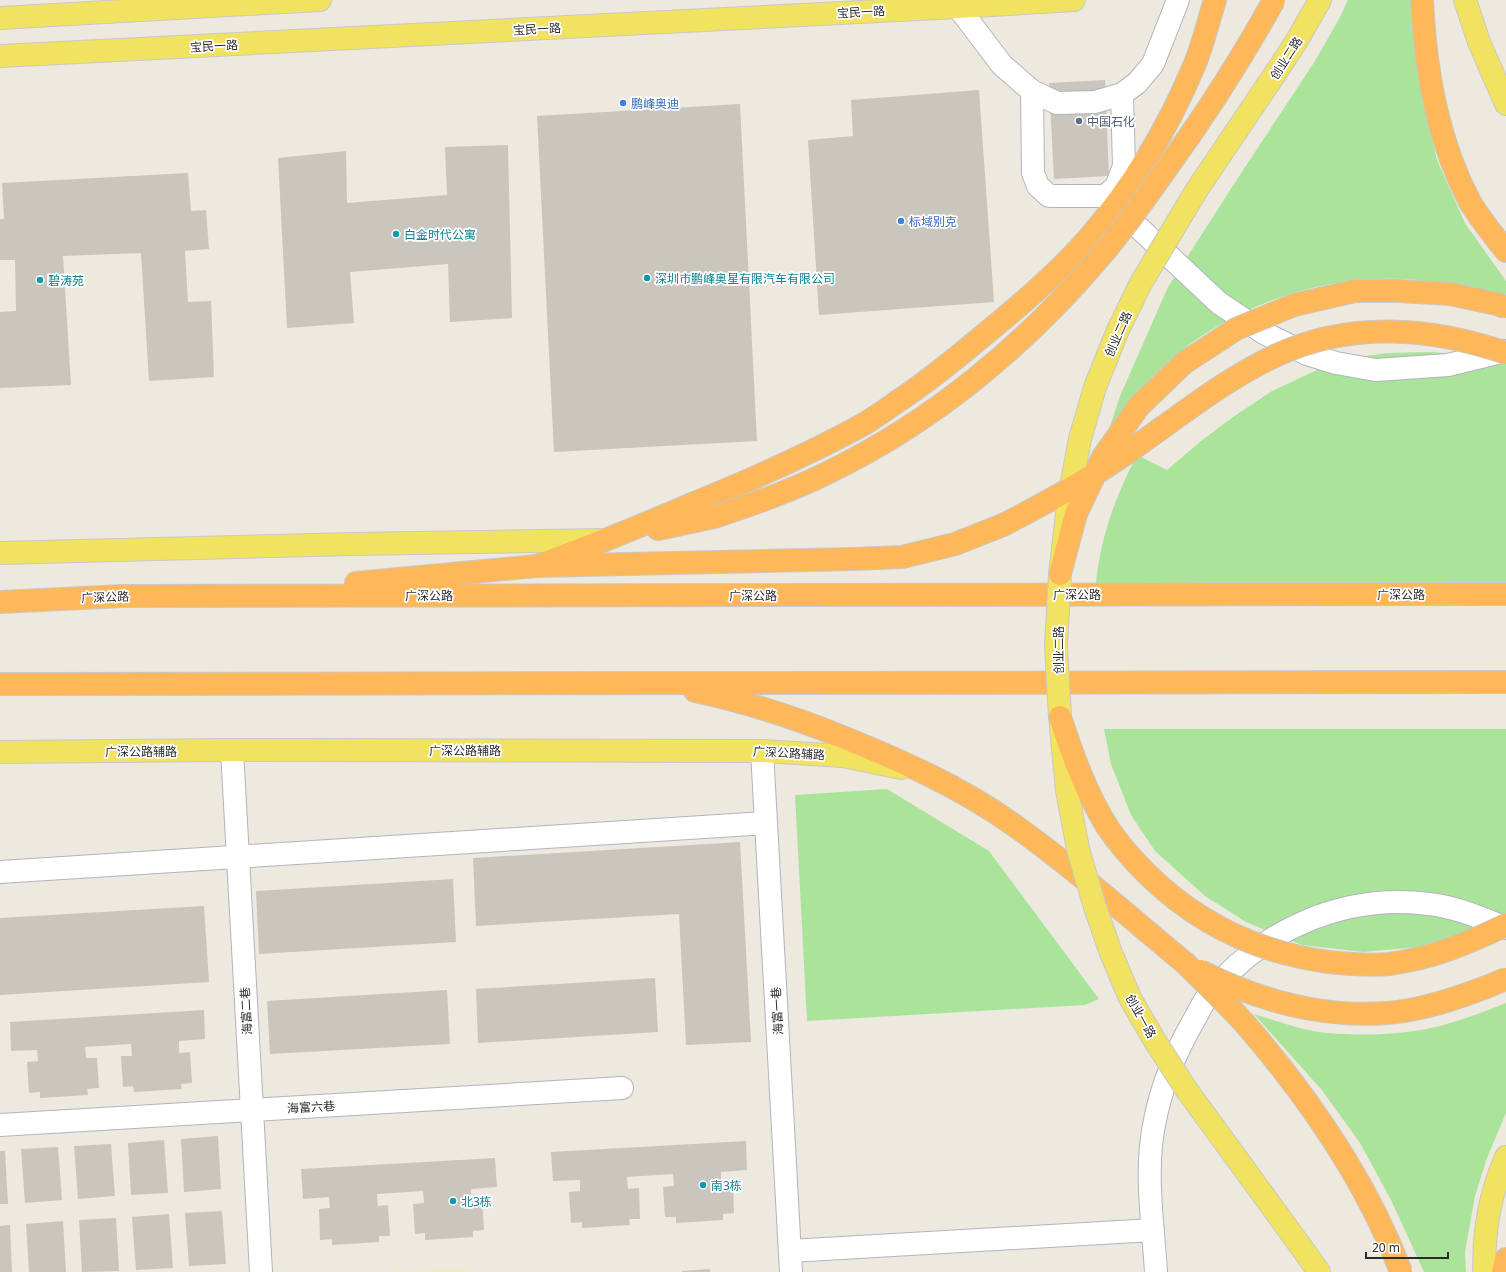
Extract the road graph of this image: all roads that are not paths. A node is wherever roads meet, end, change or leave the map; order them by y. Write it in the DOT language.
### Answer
graph roads {
  1 [pos="320,0"];
  2 [pos="1074,0"];
  3 [pos="1178,0"];
  4 [pos="1215,0"];
  5 [pos="1274,0"];
  6 [pos="1320,0"];
  7 [pos="1422,0"];
  8 [pos="1465,0"];
  9 [pos="958,8"];
  10 [pos="0,18"];
  11 [pos="0,56"];
  12 [pos="1032,91"];
  13 [pos="1122,94"];
  14 [pos="1506,104"];
  15 [pos="1110,201"];
  16 [pos="1506,251"];
  17 [pos="1506,307"];
  18 [pos="1506,352"];
  19 [pos="608,540"];
  20 [pos="0,553"];
  21 [pos="537,566"];
  22 [pos="1060,574"];
  23 [pos="1506,594"];
  24 [pos="220,596"];
  25 [pos="0,602"];
  26 [pos="655,682"];
  27 [pos="1506,682"];
  28 [pos="22,683"];
  29 [pos="0,684"];
  30 [pos="0,690"];
  31 [pos="1060,717"];
  32 [pos="232,750"];
  33 [pos="762,751"];
  34 [pos="0,752"];
  35 [pos="928,775"];
  36 [pos="766,823"];
  37 [pos="238,857"];
  38 [pos="0,872"];
  39 [pos="1506,925"];
  40 [pos="1506,928"];
  41 [pos="1185,963"];
  42 [pos="1506,979"];
  43 [pos="622,1088"];
  44 [pos="252,1110"];
  45 [pos="0,1125"];
  46 [pos="1506,1157"];
  47 [pos="1153,1230"];
  48 [pos="1506,1259"];
  49 [pos="791,1262"];
  50 [pos="261,1272"];
  51 [pos="1156,1272"];
  52 [pos="1319,1272"];
  53 [pos="1401,1272"];
  54 [pos="1484,1272"];
  55 [pos="1503,1272"];
  1 -- 10 [label="main road"];
  2 -- 9 [label="main road, 宝民一路"];
  3 -- 13 [label="street"];
  4 -- 15 [label="highway"];
  5 -- 19 [label="highway, bridge"];
  6 -- 22 [label="main road, 创业二路, bridge"];
  7 -- 16 [label="highway"];
  8 -- 14 [label="main road"];
  9 -- 11 [label="main road, 宝民一路"];
  9 -- 12 [label="street"];
  12 -- 13 [label="street"];
  12 -- 15 [label="street"];
  13 -- 15 [label="street"];
  15 -- 18 [label="street"];
  15 -- 19 [label="highway"];
  17 -- 22 [label="highway, bridge"];
  18 -- 21 [label="highway, bridge"];
  19 -- 20 [label="main road"];
  19 -- 21 [label="highway"];
  21 -- 24 [label="highway"];
  22 -- 31 [label="main road, 创业二路, bridge"];
  23 -- 24 [label="highway, 广深公路"];
  24 -- 25 [label="highway, 广深公路"];
  26 -- 27 [label="highway"];
  26 -- 28 [label="highway"];
  26 -- 35 [label="highway"];
  28 -- 29 [label="highway"];
  28 -- 30 [label="highway"];
  31 -- 39 [label="highway, bridge"];
  31 -- 52 [label="main road, 创业一路, bridge"];
  32 -- 33 [label="main road, 广深公路辅路"];
  32 -- 34 [label="main road, 广深公路辅路"];
  32 -- 37 [label="street, 海富二巷"];
  33 -- 35 [label="main road, 广深公路辅路"];
  33 -- 36 [label="street, 海富一巷"];
  35 -- 41 [label="highway, bridge"];
  36 -- 37 [label="street"];
  36 -- 49 [label="street, 海富一巷"];
  37 -- 38 [label="street"];
  37 -- 44 [label="street, 海富二巷"];
  40 -- 47 [label="street"];
  41 -- 42 [label="highway, bridge"];
  41 -- 53 [label="highway, bridge"];
  43 -- 44 [label="street, 海富六巷"];
  44 -- 45 [label="street, 海富六巷"];
  44 -- 50 [label="street, 海富二巷"];
  46 -- 54 [label="main road"];
  47 -- 49 [label="street"];
  47 -- 51 [label="street"];
  48 -- 55 [label="highway"];
}
